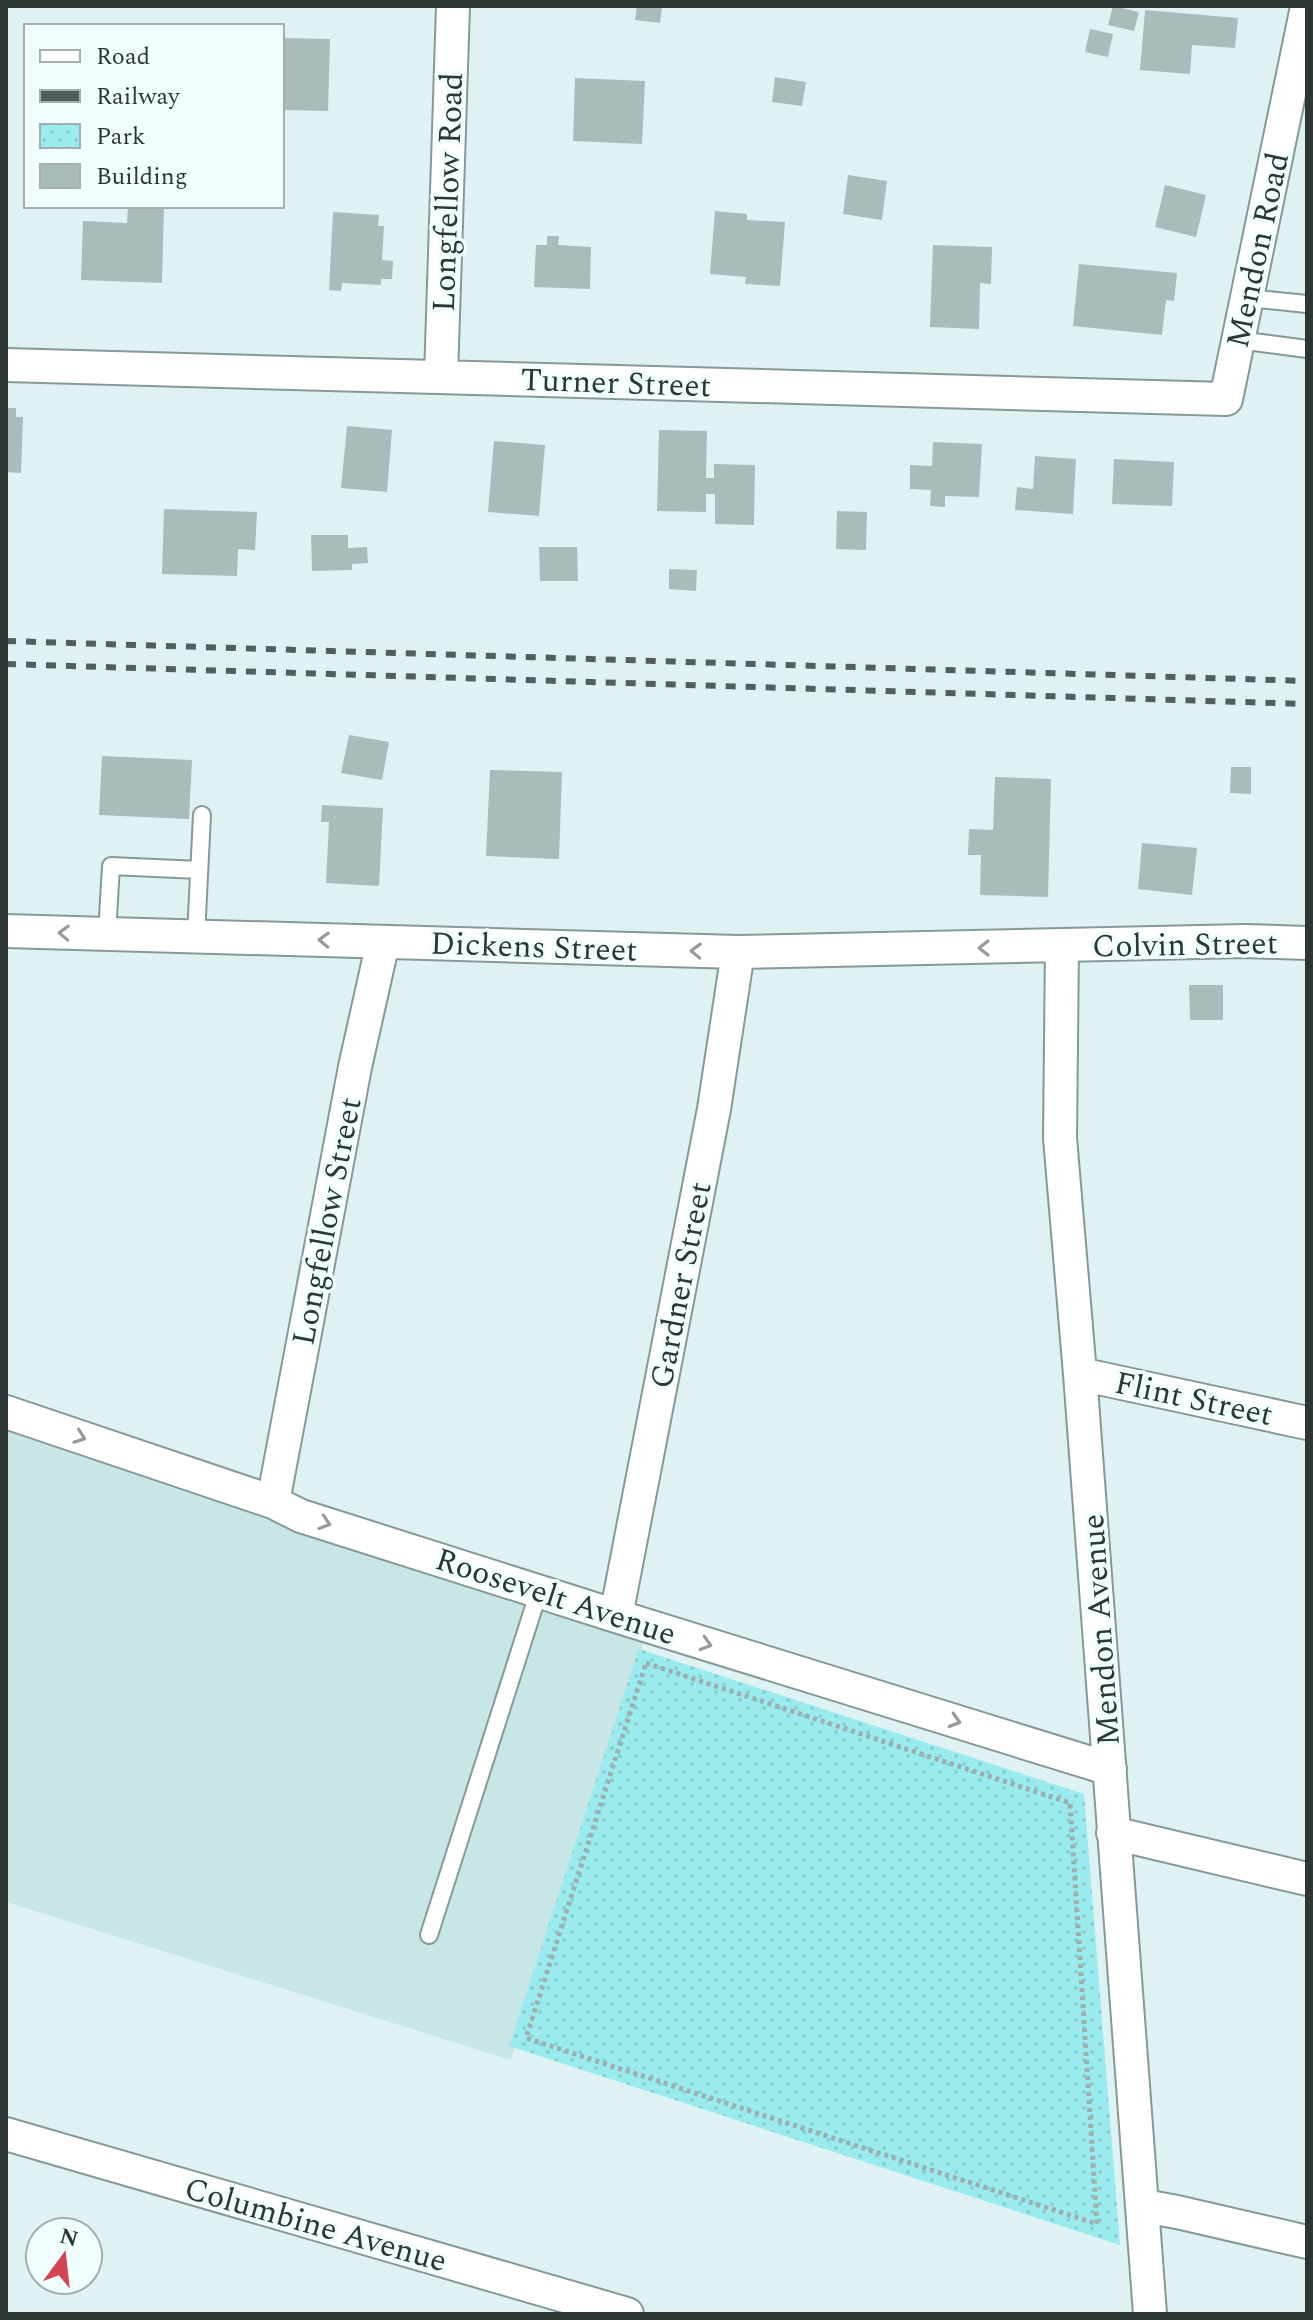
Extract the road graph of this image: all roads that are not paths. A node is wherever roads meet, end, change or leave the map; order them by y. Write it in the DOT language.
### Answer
graph roads {
  1 [pos="453,6"];
  2 [pos="1307,7"];
  3 [pos="1247,298"];
  4 [pos="1307,304"];
  5 [pos="1238,340"];
  6 [pos="1307,349"];
  7 [pos="6,365"];
  8 [pos="441,377"];
  9 [pos="1226,399"];
  10 [pos="202,815"];
  11 [pos="199,870"];
  12 [pos="6,931"];
  13 [pos="107,934"];
  14 [pos="196,936"];
  15 [pos="383,942"];
  16 [pos="1307,943"];
  17 [pos="1062,947"];
  18 [pos="738,952"];
  19 [pos="1080,1374"];
  20 [pos="6,1412"];
  21 [pos="1307,1423"];
  22 [pos="273,1502"];
  23 [pos="539,1591"];
  24 [pos="616,1616"];
  25 [pos="1110,1769"];
  26 [pos="1113,1833"];
  27 [pos="1307,1879"];
  28 [pos="429,1935"];
  29 [pos="6,2134"];
  30 [pos="1144,2206"];
  31 [pos="1307,2242"];
  32 [pos="627,2314"];
  33 [pos="1150,2314"];
  1 -- 8 [label="street, Longfellow Road"];
  2 -- 3 [label="street, Mendon Road"];
  3 -- 4 [label="lane"];
  3 -- 5 [label="street, Mendon Road"];
  5 -- 6 [label="lane"];
  5 -- 9 [label="street, Mendon Road"];
  7 -- 8 [label="street, Turner Street"];
  8 -- 9 [label="street, Turner Street"];
  10 -- 11 [label="lane"];
  11 -- 13 [label="lane"];
  11 -- 14 [label="lane"];
  13 -- 12 [label="street, Dickens Street, one-way"];
  13 -- 14 [label="street, Dickens Street"];
  15 -- 14 [label="street, Dickens Street, one-way"];
  18 -- 15 [label="street, Dickens Street, one-way"];
  15 -- 22 [label="street, Longfellow Street"];
  16 -- 17 [label="street, Colvin Street"];
  17 -- 18 [label="street, Dickens Street, one-way"];
  17 -- 19 [label="street, Mendon Avenue"];
  18 -- 24 [label="street, Gardner Street"];
  19 -- 21 [label="street, Flint Street"];
  19 -- 25 [label="street, Mendon Avenue"];
  20 -- 22 [label="street, Roosevelt Avenue, one-way"];
  22 -- 23 [label="street, Roosevelt Avenue, one-way"];
  23 -- 24 [label="street, Roosevelt Avenue"];
  23 -- 28 [label="lane"];
  24 -- 25 [label="street, Roosevelt Avenue, one-way"];
  25 -- 26 [label="street, Mendon Avenue"];
  26 -- 27 [label="street"];
  26 -- 30 [label="street, Mendon Avenue"];
  29 -- 32 [label="street, Columbine Avenue"];
  30 -- 31 [label="street"];
  30 -- 33 [label="street, Mendon Avenue"];
}
